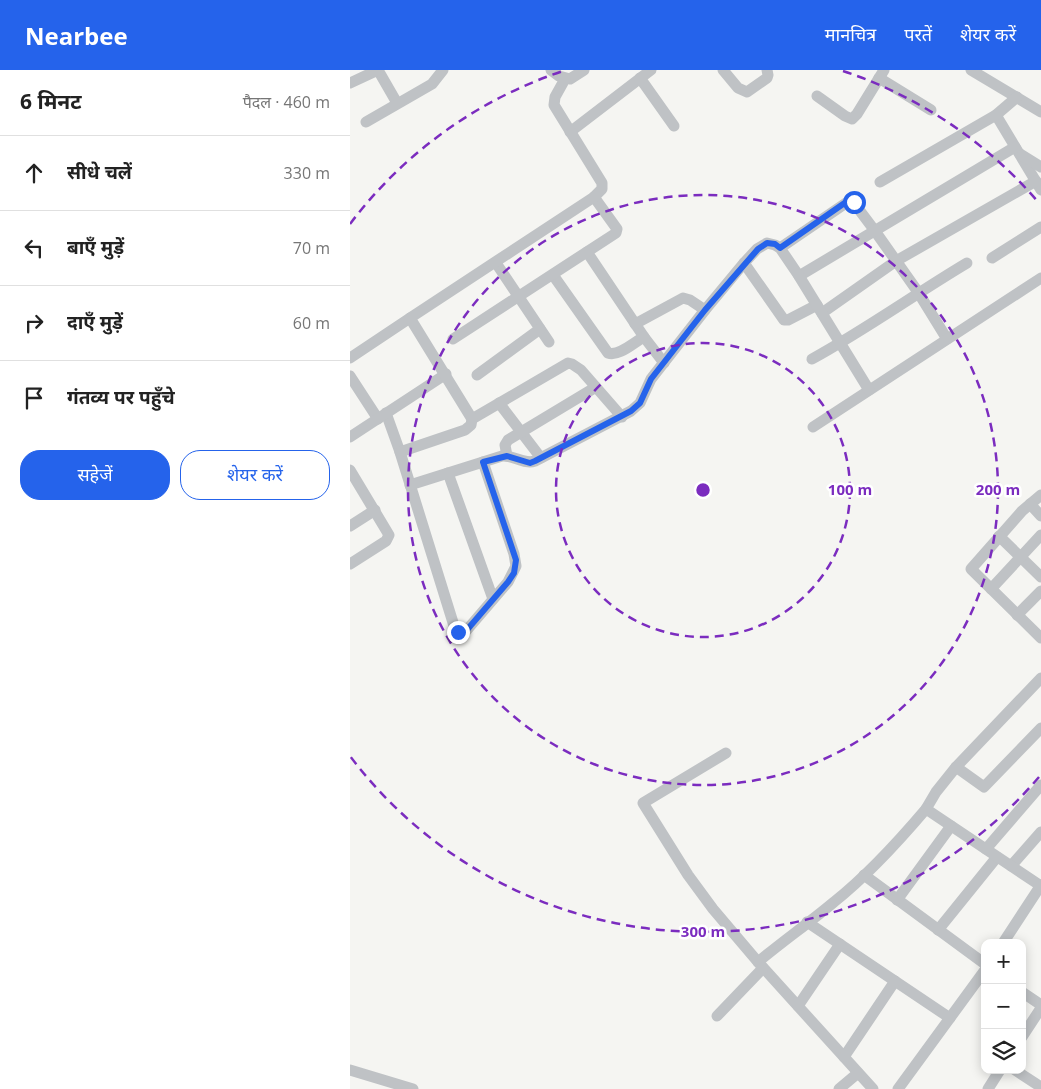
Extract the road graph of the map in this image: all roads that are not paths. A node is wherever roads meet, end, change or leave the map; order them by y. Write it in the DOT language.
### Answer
graph roads {
  1 [pos="378,70"];
  2 [pos="443,70"];
  3 [pos="551,70"];
  4 [pos="584,70"];
  5 [pos="651,70"];
  6 [pos="723,70"];
  7 [pos="766,70"];
  8 [pos="971,70"];
  9 [pos="882,74"];
  10 [pos="640,78"];
  11 [pos="565,79"];
  12 [pos="350,83"];
  13 [pos="817,96"];
  14 [pos="1017,97"];
  15 [pos="397,103"];
  16 [pos="931,110"];
  17 [pos="1041,112"];
  18 [pos="996,115"];
  19 [pos="366,122"];
  20 [pos="674,126"];
  21 [pos="570,132"];
  22 [pos="1017,150"];
  23 [pos="1041,167"];
  24 [pos="880,182"];
  25 [pos="1038,186"];
  26 [pos="594,197"];
  27 [pos="1041,227"];
  28 [pos="875,230"];
  29 [pos="780,248"];
  30 [pos="587,252"];
  31 [pos="992,258"];
  32 [pos="896,261"];
  33 [pos="496,263"];
  34 [pos="967,263"];
  35 [pos="744,264"];
  36 [pos="553,275"];
  37 [pos="799,276"];
  38 [pos="1041,278"];
  39 [pos="918,292"];
  40 [pos="519,297"];
  41 [pos="819,309"];
  42 [pos="705,310"];
  43 [pos="410,318"];
  44 [pos="635,324"];
  45 [pos="540,329"];
  46 [pos="644,336"];
  47 [pos="453,339"];
  48 [pos="947,339"];
  49 [pos="549,342"];
  50 [pos="841,344"];
  51 [pos="350,358"];
  52 [pos="812,360"];
  53 [pos="664,363"];
  54 [pos="446,374"];
  55 [pos="477,375"];
  56 [pos="350,376"];
  57 [pos="596,387"];
  58 [pos="869,390"];
  59 [pos="499,403"];
  60 [pos="382,416"];
  61 [pos="622,416"];
  62 [pos="472,419"];
  63 [pos="813,427"];
  64 [pos="520,432"];
  65 [pos="350,437"];
  66 [pos="400,452"];
  67 [pos="507,456"];
  68 [pos="541,458"];
  69 [pos="483,462"];
  70 [pos="350,470"];
  71 [pos="448,473"];
  72 [pos="410,485"];
  73 [pos="1041,495"];
  74 [pos="1030,504"];
  75 [pos="375,510"];
  76 [pos="1041,516"];
  77 [pos="350,526"];
  78 [pos="1041,535"];
  79 [pos="999,536"];
  80 [pos="1021,558"];
  81 [pos="350,564"];
  82 [pos="1041,576"];
  83 [pos="991,589"];
  84 [pos="1041,591"];
  85 [pos="493,599"];
  86 [pos="1017,614"];
  87 [pos="1041,638"];
  88 [pos="1041,678"];
  89 [pos="1041,728"];
  90 [pos="726,753"];
  91 [pos="956,767"];
  92 [pos="1041,785"];
  93 [pos="926,809"];
  94 [pos="951,826"];
  95 [pos="1041,832"];
  96 [pos="986,849"];
  97 [pos="997,857"];
  98 [pos="1011,866"];
  99 [pos="864,875"];
  100 [pos="1041,885"];
  101 [pos="897,900"];
  102 [pos="807,922"];
  103 [pos="938,930"];
  104 [pos="1006,939"];
  105 [pos="840,944"];
  106 [pos="981,961"];
  107 [pos="761,965"];
  108 [pos="981,975"];
  109 [pos="895,981"];
  110 [pos="1026,995"];
  111 [pos="798,1006"];
  112 [pos="1041,1007"];
  113 [pos="717,1016"];
  114 [pos="950,1018"];
  115 [pos="1026,1031"];
  116 [pos="844,1057"];
  117 [pos="350,1070"];
  118 [pos="858,1073"];
  119 [pos="997,1074"];
  120 [pos="1021,1074"];
  121 [pos="1041,1087"];
  122 [pos="413,1089"];
  123 [pos="839,1089"];
  124 [pos="873,1089"];
  125 [pos="898,1089"];
  126 [pos="988,1089"];
  1 -- 12 [label="street"];
  1 -- 15 [label="street"];
  2 -- 15 [label="street"];
  3 -- 11 [label="street"];
  4 -- 11 [label="street"];
  5 -- 10 [label="street"];
  6 -- 7 [label="street"];
  8 -- 14 [label="street"];
  9 -- 13 [label="street"];
  9 -- 16 [label="street"];
  10 -- 20 [label="street"];
  10 -- 21 [label="street"];
  11 -- 21 [label="street"];
  14 -- 17 [label="street"];
  14 -- 18 [label="street"];
  15 -- 19 [label="street"];
  18 -- 22 [label="street"];
  18 -- 24 [label="street"];
  21 -- 26 [label="street"];
  22 -- 23 [label="street"];
  22 -- 25 [label="street"];
  22 -- 28 [label="street"];
  25 -- 32 [label="street"];
  26 -- 30 [label="street"];
  26 -- 33 [label="street"];
  27 -- 31 [label="street"];
  28 -- 29 [label="street"];
  28 -- 32 [label="street"];
  28 -- 37 [label="street"];
  29 -- 35 [label="street"];
  29 -- 37 [label="street"];
  30 -- 36 [label="street"];
  30 -- 44 [label="street"];
  32 -- 39 [label="street"];
  32 -- 41 [label="street"];
  33 -- 40 [label="street"];
  33 -- 43 [label="street"];
  34 -- 39 [label="street"];
  35 -- 41 [label="street"];
  35 -- 42 [label="street"];
  36 -- 40 [label="street"];
  36 -- 46 [label="street"];
  37 -- 41 [label="street"];
  38 -- 48 [label="street"];
  39 -- 48 [label="street"];
  39 -- 50 [label="street"];
  40 -- 45 [label="street"];
  40 -- 47 [label="street"];
  41 -- 50 [label="street"];
  42 -- 44 [label="street"];
  42 -- 53 [label="street"];
  43 -- 51 [label="street"];
  43 -- 54 [label="street"];
  44 -- 46 [label="street"];
  45 -- 49 [label="street"];
  45 -- 55 [label="street"];
  46 -- 53 [label="street"];
  48 -- 58 [label="street"];
  50 -- 52 [label="street"];
  50 -- 58 [label="street"];
  53 -- 61 [label="street"];
  54 -- 60 [label="street"];
  54 -- 62 [label="street"];
  56 -- 60 [label="street"];
  57 -- 59 [label="street"];
  57 -- 61 [label="street"];
  57 -- 64 [label="street"];
  58 -- 63 [label="street"];
  59 -- 62 [label="street"];
  59 -- 64 [label="street"];
  60 -- 65 [label="street"];
  60 -- 66 [label="street"];
  61 -- 68 [label="street"];
  62 -- 66 [label="street"];
  64 -- 67 [label="street"];
  64 -- 68 [label="street"];
  66 -- 72 [label="street"];
  67 -- 68 [label="street"];
  67 -- 69 [label="street"];
  69 -- 71 [label="street"];
  69 -- 85 [label="street"];
  70 -- 75 [label="street"];
  71 -- 72 [label="street"];
  71 -- 85 [label="street"];
  72 -- 85 [label="street"];
  73 -- 74 [label="street"];
  74 -- 76 [label="street"];
  74 -- 79 [label="street"];
  75 -- 77 [label="street"];
  75 -- 81 [label="street"];
  78 -- 80 [label="street"];
  79 -- 80 [label="street"];
  79 -- 83 [label="street"];
  80 -- 82 [label="street"];
  80 -- 83 [label="street"];
  83 -- 86 [label="street"];
  84 -- 86 [label="street"];
  86 -- 87 [label="street"];
  88 -- 91 [label="street"];
  89 -- 91 [label="street"];
  90 -- 107 [label="street"];
  91 -- 93 [label="street"];
  92 -- 96 [label="street"];
  93 -- 94 [label="street"];
  93 -- 99 [label="street"];
  94 -- 96 [label="street"];
  94 -- 101 [label="street"];
  95 -- 98 [label="street"];
  96 -- 97 [label="street"];
  97 -- 98 [label="street"];
  97 -- 103 [label="street"];
  98 -- 100 [label="street"];
  99 -- 101 [label="street"];
  99 -- 102 [label="street"];
  100 -- 104 [label="street"];
  101 -- 103 [label="street"];
  102 -- 105 [label="street"];
  102 -- 107 [label="street"];
  103 -- 106 [label="street"];
  105 -- 109 [label="street"];
  105 -- 111 [label="street"];
  107 -- 111 [label="street"];
  107 -- 113 [label="street"];
  108 -- 114 [label="street"];
  109 -- 114 [label="street"];
  109 -- 116 [label="street"];
  110 -- 112 [label="street"];
  111 -- 116 [label="street"];
  112 -- 115 [label="street"];
  114 -- 125 [label="street"];
  116 -- 118 [label="street"];
  117 -- 122 [label="street"];
  118 -- 123 [label="street"];
  118 -- 124 [label="street"];
  119 -- 126 [label="street"];
  120 -- 121 [label="street"];
}
